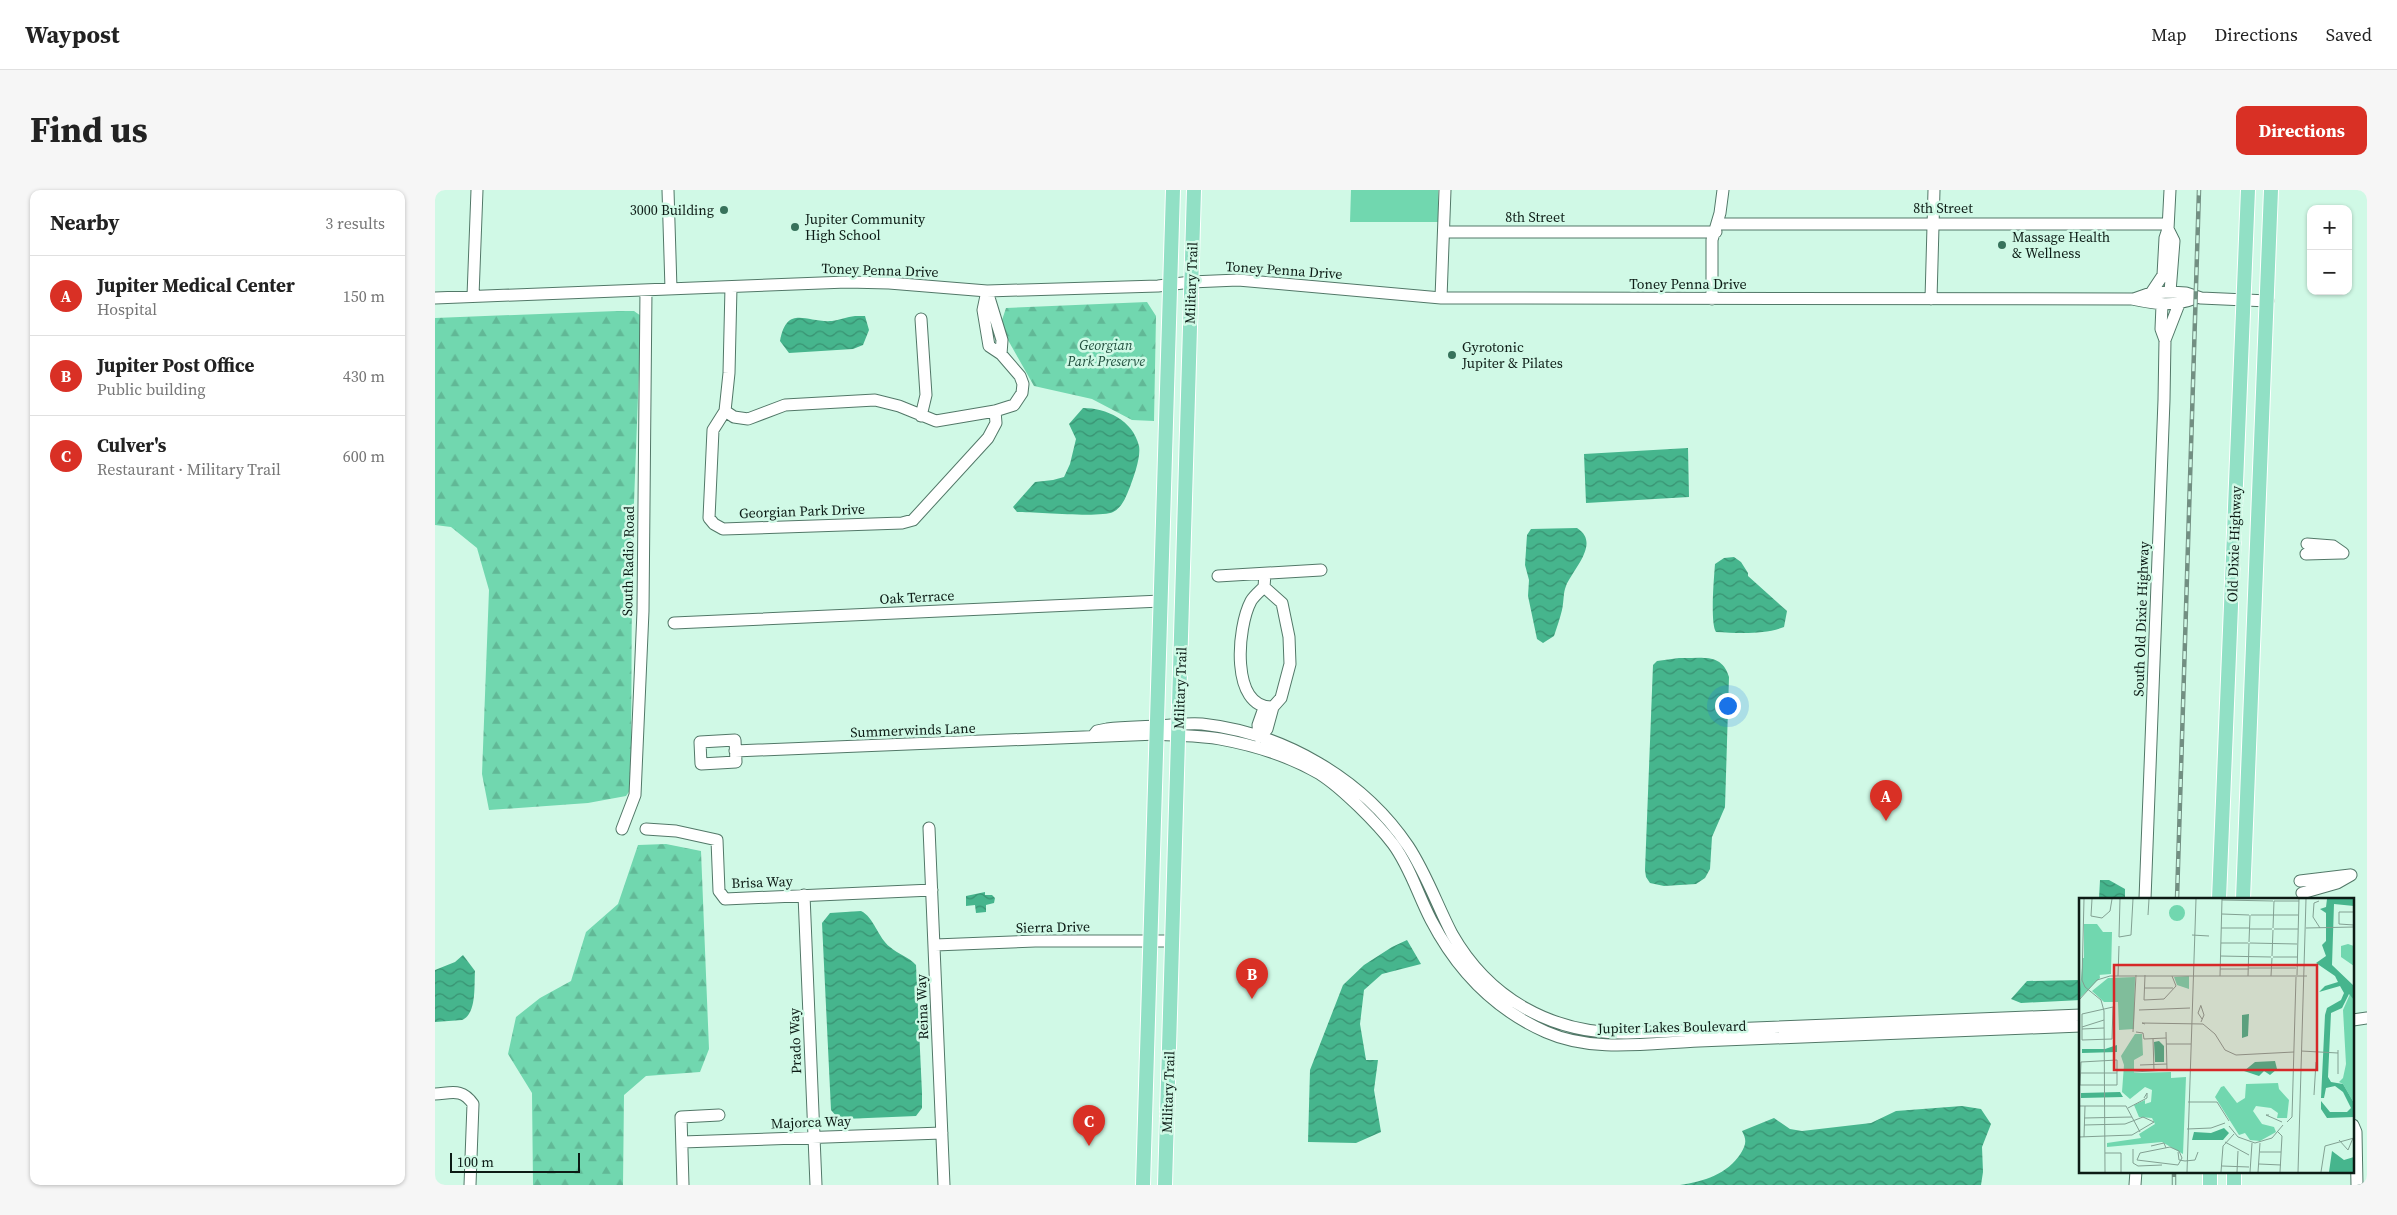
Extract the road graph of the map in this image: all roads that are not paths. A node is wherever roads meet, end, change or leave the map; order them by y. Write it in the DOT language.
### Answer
graph roads {
  1 [pos="477,190"];
  2 [pos="668,190"];
  3 [pos="1173,190"];
  4 [pos="1194,190"];
  5 [pos="1445,190"];
  6 [pos="1723,190"];
  7 [pos="1934,190"];
  8 [pos="2170,190"];
  9 [pos="2248,190"];
  10 [pos="2271,190"];
  11 [pos="1933,223"];
  12 [pos="2168,226"];
  13 [pos="1717,228"];
  14 [pos="1445,232"];
  15 [pos="1191,282"];
  16 [pos="1169,286"];
  17 [pos="731,287"];
  18 [pos="671,289"];
  19 [pos="646,290"];
  20 [pos="987,291"];
  21 [pos="2169,292"];
  22 [pos="2151,293"];
  23 [pos="473,296"];
  24 [pos="435,298"];
  25 [pos="1441,298"];
  26 [pos="1931,298"];
  27 [pos="2195,298"];
  28 [pos="1711,299"];
  29 [pos="2133,299"];
  30 [pos="2243,300"];
  31 [pos="2268,301"];
  32 [pos="2179,304"];
  33 [pos="2162,305"];
  34 [pos="921,319"];
  35 [pos="2165,340"];
  36 [pos="725,411"];
  37 [pos="995,411"];
  38 [pos="921,416"];
  39 [pos="2307,549"];
  40 [pos="2343,553"];
  41 [pos="1321,570"];
  42 [pos="1265,574"];
  43 [pos="1218,576"];
  44 [pos="1264,587"];
  45 [pos="1161,601"];
  46 [pos="674,623"];
  47 [pos="1268,708"];
  48 [pos="1157,730"];
  49 [pos="1178,730"];
  50 [pos="1259,737"];
  51 [pos="735,751"];
  52 [pos="929,828"];
  53 [pos="622,829"];
  54 [pos="646,829"];
  55 [pos="2300,881"];
  56 [pos="932,890"];
  57 [pos="2302,893"];
  58 [pos="804,895"];
  59 [pos="2145,898"];
  60 [pos="2219,898"];
  61 [pos="2243,898"];
  62 [pos="1150,940"];
  63 [pos="1172,941"];
  64 [pos="935,945"];
  65 [pos="2079,1015"];
  66 [pos="2079,1026"];
  67 [pos="435,1094"];
  68 [pos="719,1115"];
  69 [pos="2355,1128"];
  70 [pos="942,1132"];
  71 [pos="814,1136"];
  72 [pos="682,1142"];
  73 [pos="2136,1172"];
  74 [pos="2210,1172"];
  75 [pos="2234,1172"];
  76 [pos="470,1185"];
  77 [pos="683,1185"];
  78 [pos="815,1185"];
  79 [pos="944,1185"];
  80 [pos="1143,1185"];
  81 [pos="1165,1185"];
  82 [pos="2135,1185"];
  83 [pos="2210,1185"];
  84 [pos="2233,1185"];
  85 [pos="2357,1185"];
  1 -- 23 [label="street"];
  2 -- 18 [label="street"];
  3 -- 16 [label="main road, Military Trail"];
  4 -- 15 [label="main road, Military Trail"];
  5 -- 14 [label="street"];
  6 -- 13 [label="street"];
  7 -- 11 [label="street"];
  8 -- 12 [label="street"];
  9 -- 30 [label="main road, Old Dixie Highway"];
  10 -- 31 [label="main road, Old Dixie Highway"];
  11 -- 12 [label="street, 8th Street"];
  11 -- 13 [label="street, 8th Street"];
  11 -- 26 [label="street"];
  12 -- 21 [label="street"];
  12 -- 22 [label="street"];
  13 -- 14 [label="street, 8th Street"];
  13 -- 28 [label="street"];
  14 -- 25 [label="street"];
  15 -- 16 [label="street, Toney Penna Drive"];
  15 -- 25 [label="street, Toney Penna Drive"];
  15 -- 49 [label="main road, Military Trail"];
  16 -- 20 [label="street, Toney Penna Drive"];
  16 -- 45 [label="main road, Military Trail"];
  17 -- 18 [label="street, Toney Penna Drive"];
  17 -- 20 [label="street, Toney Penna Drive"];
  17 -- 36 [label="street, Georgian Park Drive"];
  18 -- 19 [label="street, Toney Penna Drive"];
  19 -- 23 [label="street, Toney Penna Drive"];
  19 -- 53 [label="street, South Radio Road"];
  20 -- 37 [label="street"];
  21 -- 22 [label="street, Toney Penna Drive"];
  21 -- 27 [label="street, Toney Penna Drive"];
  22 -- 29 [label="street, Toney Penna Drive"];
  23 -- 24 [label="street, Toney Penna Drive"];
  25 -- 28 [label="street, Toney Penna Drive"];
  26 -- 28 [label="street, Toney Penna Drive"];
  26 -- 29 [label="street, Toney Penna Drive"];
  27 -- 30 [label="street, Toney Penna Drive"];
  27 -- 32 [label="street, Toney Penna Drive"];
  29 -- 33 [label="street, Toney Penna Drive"];
  30 -- 31 [label="street, Toney Penna Drive"];
  30 -- 60 [label="main road, Old Dixie Highway"];
  31 -- 61 [label="main road, Old Dixie Highway"];
  32 -- 33 [label="street, Toney Penna Drive"];
  32 -- 35 [label="street, South Old Dixie Highway"];
  33 -- 35 [label="street, South Old Dixie Highway"];
  34 -- 38 [label="street"];
  35 -- 59 [label="street, South Old Dixie Highway"];
  36 -- 37 [label="street, Georgian Park Drive"];
  36 -- 38 [label="street"];
  37 -- 38 [label="street"];
  39 -- 40 [label="street"];
  41 -- 42 [label="street"];
  42 -- 43 [label="street"];
  42 -- 44 [label="street"];
  44 -- 47 [label="street"];
  44 -- 47 [label="street"];
  45 -- 46 [label="street, Oak Terrace"];
  45 -- 48 [label="main road, Military Trail"];
  47 -- 50 [label="street"];
  48 -- 49 [label="street, Jupiter Lakes Boulevard"];
  48 -- 51 [label="street, Summerwinds Lane"];
  48 -- 62 [label="main road, Military Trail"];
  49 -- 50 [label="street, Jupiter Lakes Boulevard"];
  49 -- 63 [label="main road, Military Trail"];
  49 -- 66 [label="street, Jupiter Lakes Boulevard"];
  50 -- 65 [label="street, Jupiter Lakes Boulevard"];
  52 -- 56 [label="street, Reina Way"];
  54 -- 58 [label="street, Brisa Way"];
  55 -- 57 [label="street"];
  56 -- 58 [label="street, Brisa Way"];
  56 -- 64 [label="street, Reina Way"];
  58 -- 71 [label="street, Prado Way"];
  62 -- 63 [label="street, Sierra Drive"];
  62 -- 64 [label="street, Sierra Drive"];
  62 -- 80 [label="main road, Military Trail"];
  63 -- 81 [label="main road, Military Trail"];
  64 -- 70 [label="street, Reina Way"];
  67 -- 76 [label="street"];
  68 -- 72 [label="street"];
  69 -- 85 [label="street"];
  70 -- 71 [label="street, Majorca Way"];
  70 -- 79 [label="street, Reina Way"];
  71 -- 72 [label="street, Majorca Way"];
  71 -- 78 [label="street, Prado Way"];
  72 -- 77 [label="street"];
  73 -- 82 [label="street"];
  74 -- 83 [label="main road"];
  75 -- 84 [label="main road"];
}
